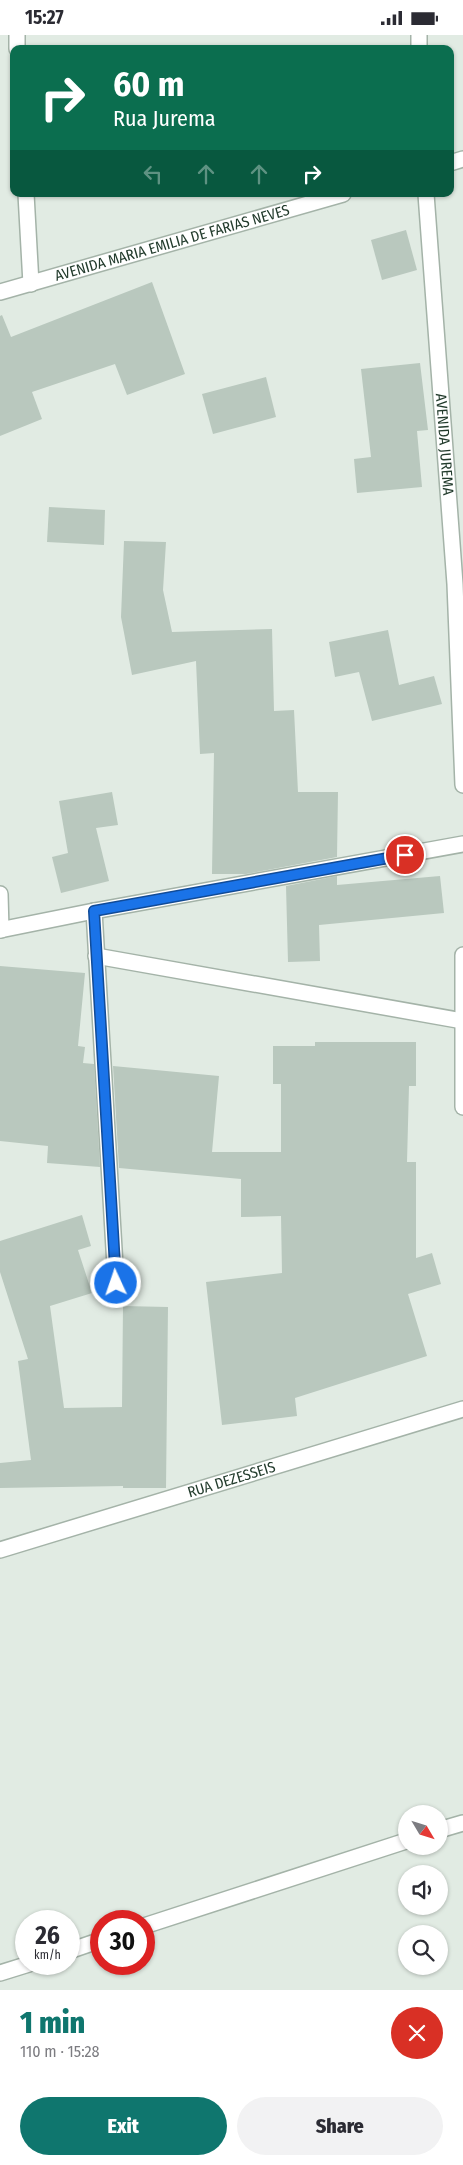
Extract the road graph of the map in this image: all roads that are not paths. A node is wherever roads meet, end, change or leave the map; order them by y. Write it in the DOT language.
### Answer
graph roads {
  1 [pos="26,197"];
  2 [pos="333,197"];
  3 [pos="426,197"];
  4 [pos="31,284"];
  5 [pos="0,292"];
  6 [pos="459,583"];
  7 [pos="463,785"];
  8 [pos="463,844"];
  9 [pos="0,894"];
  10 [pos="94,911"];
  11 [pos="1,930"];
  12 [pos="463,955"];
  13 [pos="96,956"];
  14 [pos="462,1021"];
  15 [pos="463,1107"];
  16 [pos="116,1283"];
  17 [pos="463,1409"];
  18 [pos="0,1550"];
  19 [pos="463,1823"];
  20 [pos="448,1827"];
  21 [pos="398,1844"];
  22 [pos="155,1923"];
  23 [pos="15,1968"];
  24 [pos="0,1973"];
  1 -- 4 [label="street"];
  2 -- 4 [label="street, AVENIDA MARIA EMILIA DE FARIAS NEVES"];
  3 -- 6 [label="street, AVENIDA JUREMA"];
  4 -- 5 [label="street, AVENIDA MARIA EMILIA DE FARIAS NEVES"];
  6 -- 7 [label="street, AVENIDA JUREMA"];
  8 -- 10 [label="street"];
  9 -- 11 [label="street"];
  10 -- 11 [label="street"];
  10 -- 13 [label="street"];
  12 -- 14 [label="street"];
  13 -- 14 [label="street"];
  13 -- 16 [label="street"];
  14 -- 15 [label="street"];
  17 -- 18 [label="street, RUA DEZESSEIS"];
  19 -- 20 [label="street"];
  21 -- 22 [label="street"];
  23 -- 24 [label="street"];
}
